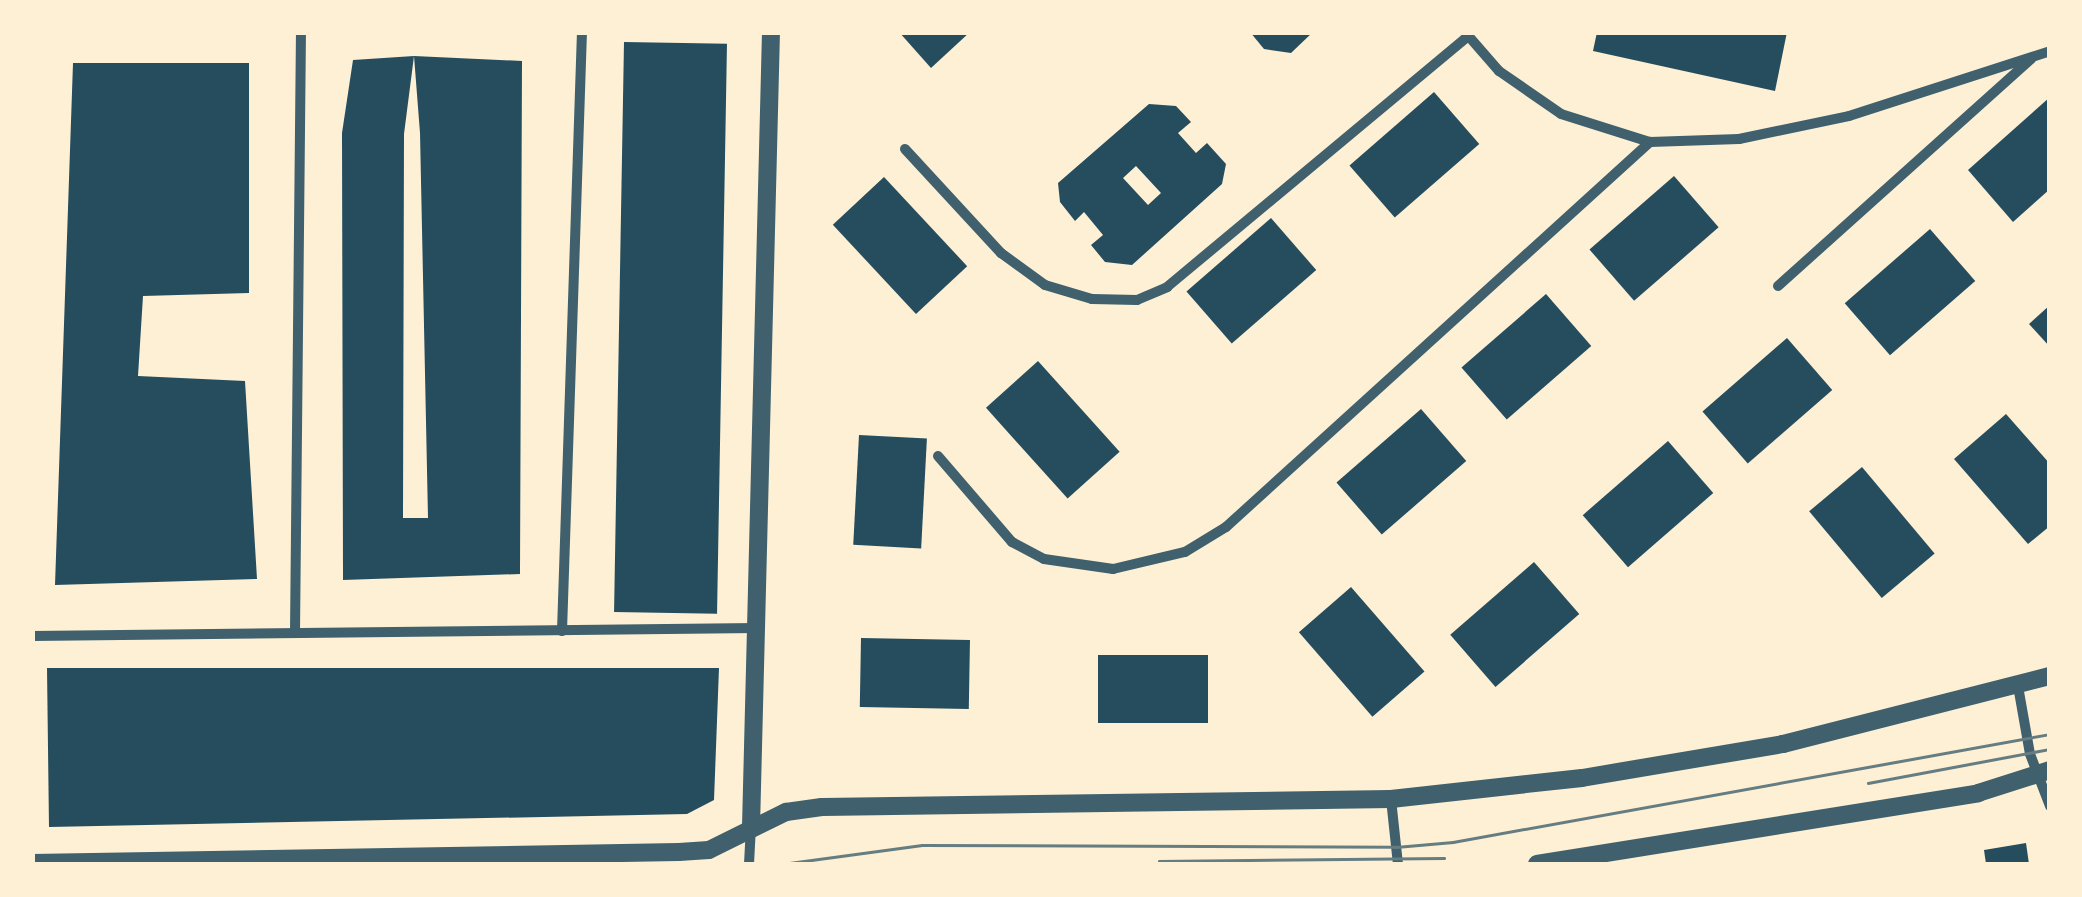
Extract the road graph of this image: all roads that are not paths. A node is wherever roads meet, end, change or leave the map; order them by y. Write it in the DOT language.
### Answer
graph roads {
  1 [pos="301,32"];
  2 [pos="582,32"];
  3 [pos="771,32"];
  4 [pos="1466,34"];
  5 [pos="2050,51"];
  6 [pos="2034,56"];
  7 [pos="1650,142"];
  8 [pos="905,149"];
  9 [pos="1778,286"];
  10 [pos="938,456"];
  11 [pos="756,628"];
  12 [pos="562,631"];
  13 [pos="296,632"];
  14 [pos="32,636"];
  15 [pos="2050,676"];
  16 [pos="2018,686"];
  17 [pos="2044,772"];
  18 [pos="1391,799"];
  19 [pos="2050,806"];
  20 [pos="751,827"];
  21 [pos="599,859"];
  22 [pos="407,861"];
  23 [pos="218,862"];
  24 [pos="32,863"];
  25 [pos="749,864"];
  26 [pos="1398,864"];
  27 [pos="1538,864"];
  1 -- 13 [label="street"];
  2 -- 12 [label="street"];
  3 -- 11 [label="street"];
  4 -- 7 [label="street"];
  4 -- 8 [label="street"];
  5 -- 6 [label="street"];
  6 -- 7 [label="street"];
  6 -- 9 [label="street"];
  7 -- 10 [label="street"];
  11 -- 12 [label="street"];
  11 -- 20 [label="street"];
  12 -- 13 [label="street"];
  13 -- 14 [label="street"];
  15 -- 16 [label="street"];
  16 -- 17 [label="street"];
  16 -- 18 [label="street"];
  17 -- 19 [label="street"];
  17 -- 27 [label="street"];
  18 -- 20 [label="street"];
  18 -- 26 [label="street"];
  20 -- 21 [label="street"];
  20 -- 25 [label="street"];
  21 -- 22 [label="street"];
  22 -- 23 [label="street"];
  23 -- 24 [label="street"];
}
